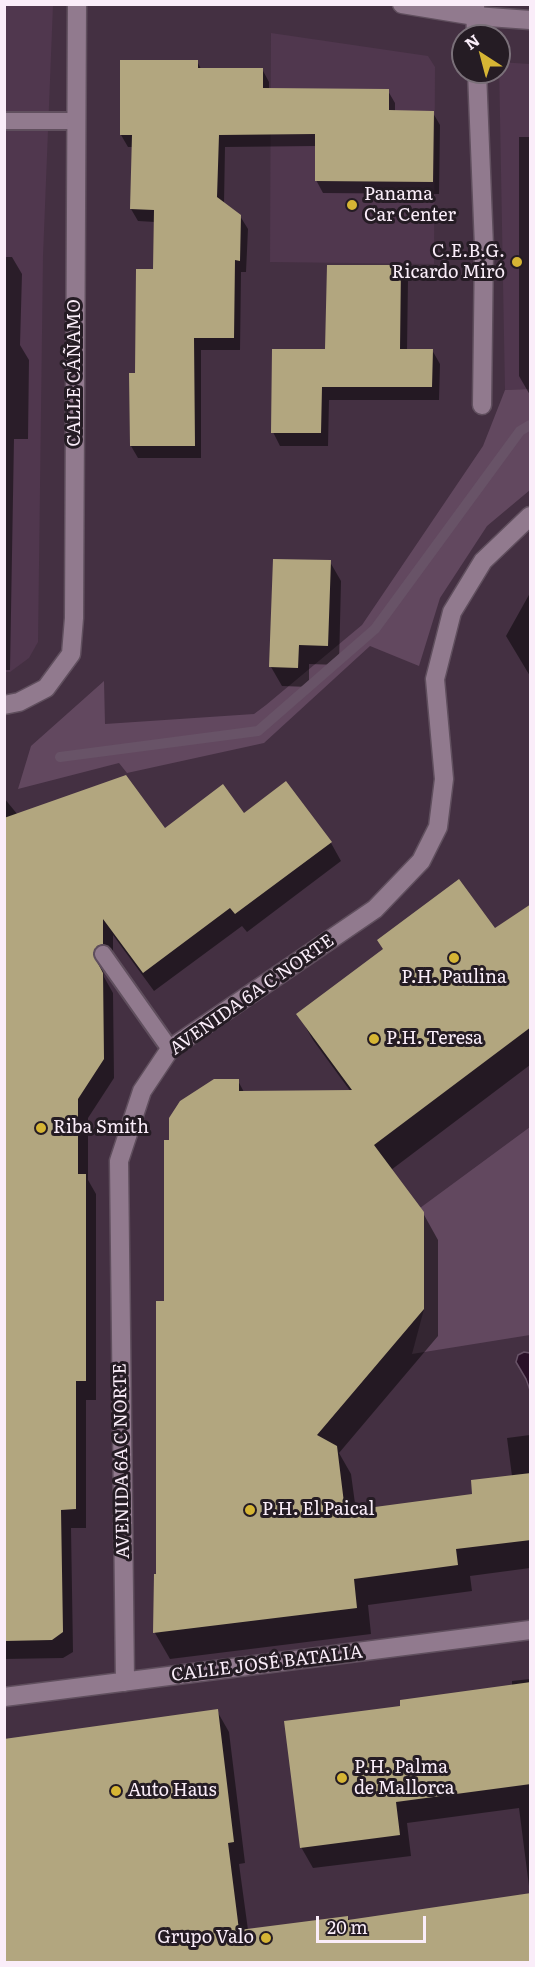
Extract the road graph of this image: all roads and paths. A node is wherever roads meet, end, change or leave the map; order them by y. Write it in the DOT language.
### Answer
graph roads {
  1 [pos="78,4"];
  2 [pos="402,4"];
  3 [pos="475,10"];
  4 [pos="531,20"];
  5 [pos="477,84"];
  6 [pos="4,121"];
  7 [pos="76,121"];
  8 [pos="482,405"];
  9 [pos="531,516"];
  10 [pos="4,705"];
  11 [pos="103,954"];
  12 [pos="170,1049"];
  13 [pos="531,1630"];
  14 [pos="125,1682"];
  15 [pos="4,1697"];
  1 -- 7 [label="street, CALLE CÁÑAMO"];
  2 -- 3 [label="street"];
  3 -- 4 [label="street"];
  5 -- 8 [label="street"];
  6 -- 7 [label="lane"];
  7 -- 10 [label="street, CALLE CÁÑAMO"];
  9 -- 12 [label="street, AVENIDA 6A C NORTE"];
  11 -- 12 [label="lane"];
  12 -- 14 [label="street, AVENIDA 6A C NORTE"];
  13 -- 14 [label="street, CALLE JOSÉ BATALIA"];
  14 -- 15 [label="street, CALLE JOSÉ BATALIA"];
}
